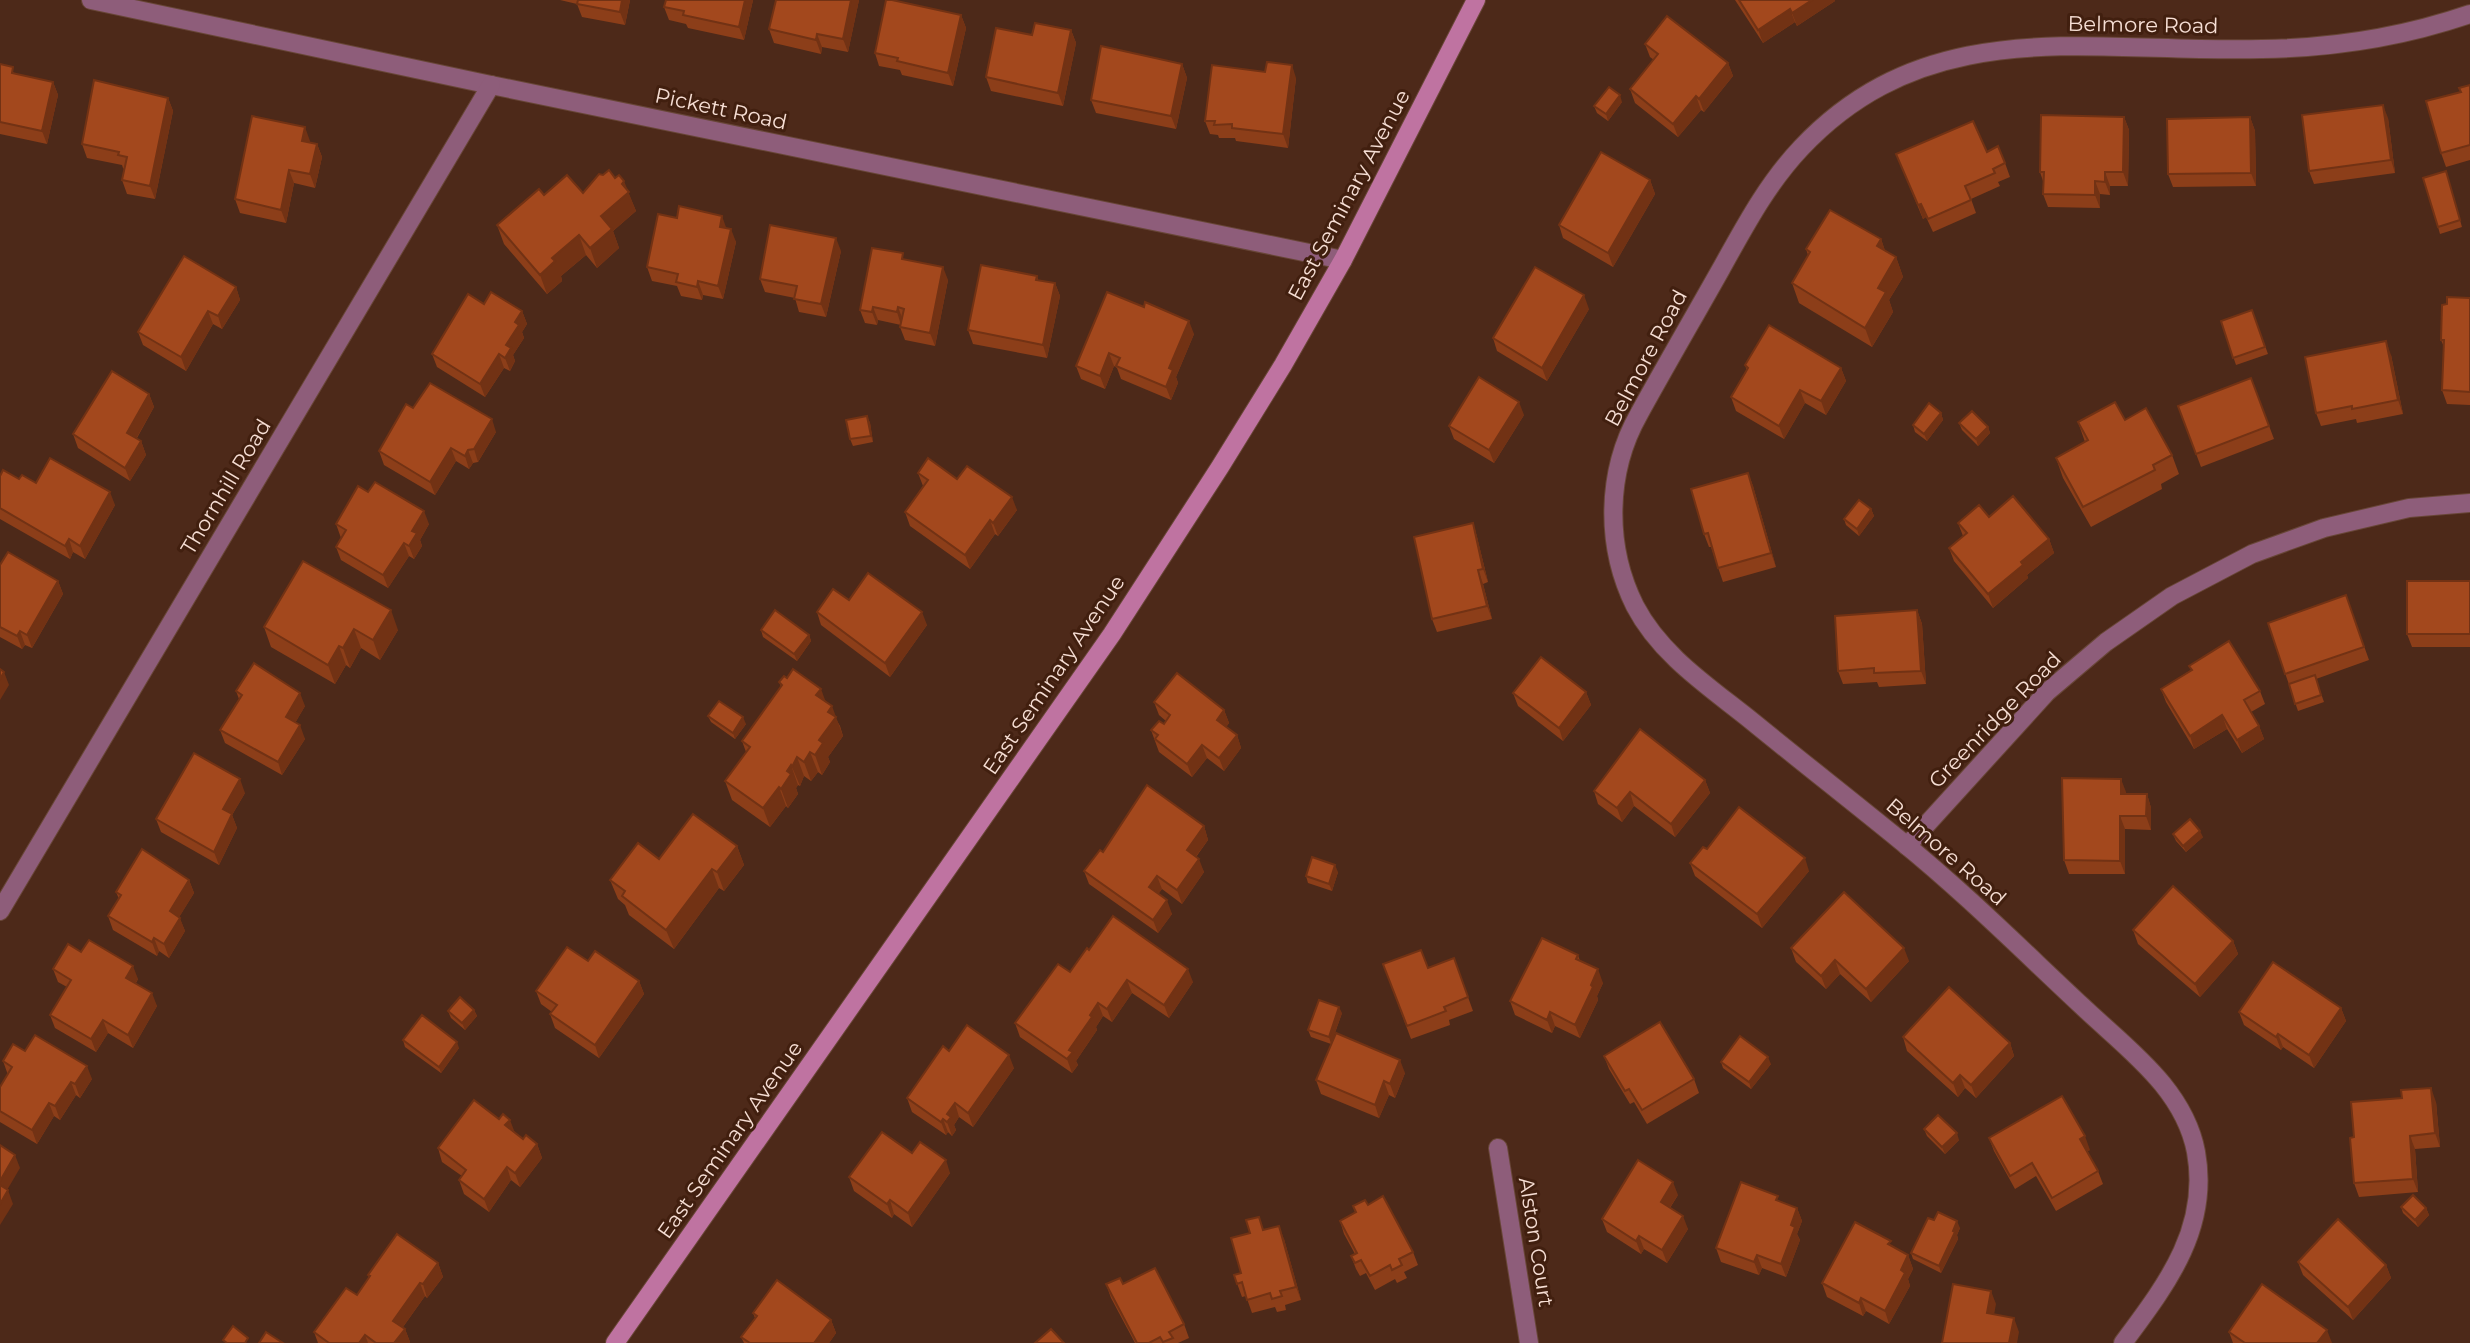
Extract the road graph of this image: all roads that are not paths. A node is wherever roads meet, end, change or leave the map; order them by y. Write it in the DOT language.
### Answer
graph roads {
  1 [pos="91,0"];
  2 [pos="1476,0"];
  3 [pos="2470,14"];
  4 [pos="491,85"];
  5 [pos="1343,260"];
  6 [pos="2470,503"];
  7 [pos="1907,846"];
  8 [pos="0,911"];
  9 [pos="1499,1149"];
  10 [pos="615,1343"];
  11 [pos="1529,1343"];
  12 [pos="2123,1343"];
  1 -- 4 [label="street, Pickett Road"];
  2 -- 5 [label="street, East Seminary Avenue"];
  3 -- 7 [label="street, Belmore Road"];
  4 -- 5 [label="street, Pickett Road"];
  4 -- 8 [label="street, Thornhill Road"];
  5 -- 10 [label="street, East Seminary Avenue"];
  6 -- 7 [label="street, Greenridge Road"];
  7 -- 12 [label="street, Belmore Road"];
  9 -- 11 [label="street, Alston Court"];
}
